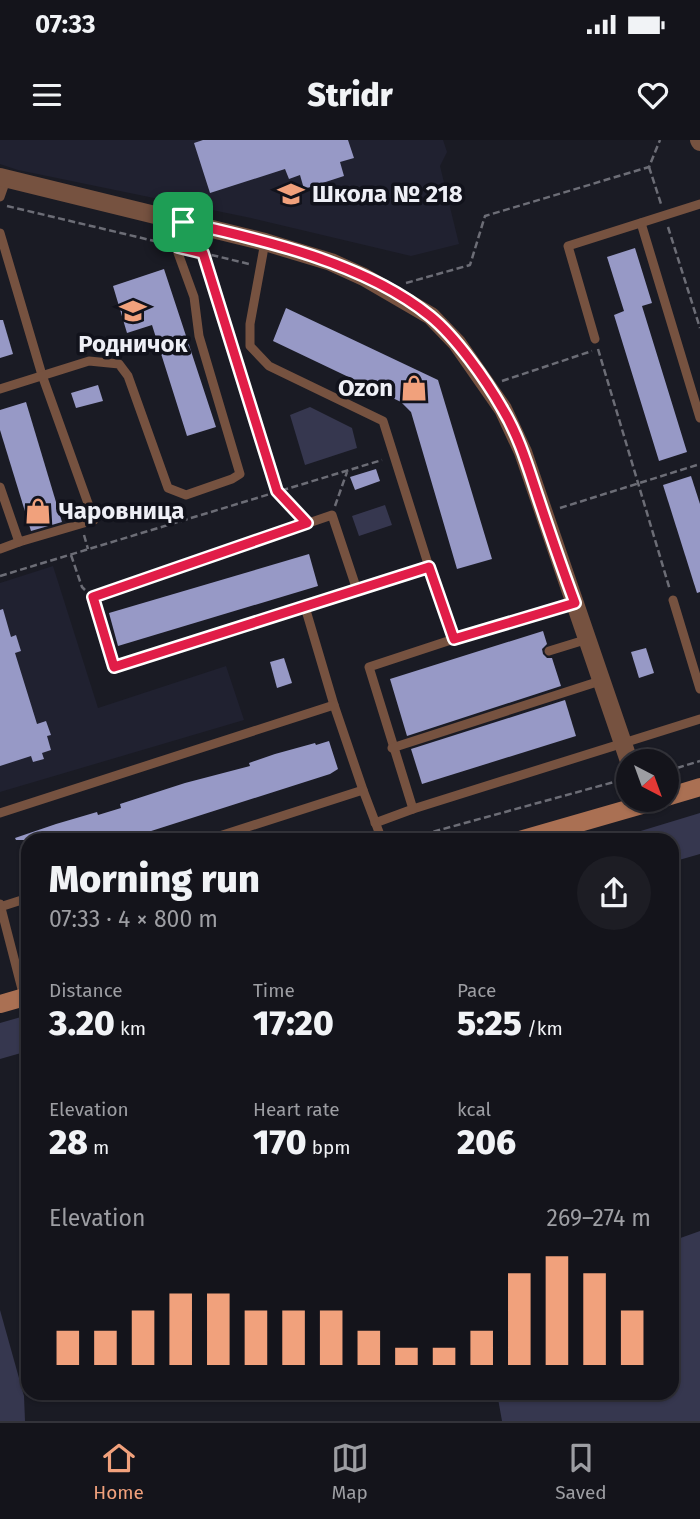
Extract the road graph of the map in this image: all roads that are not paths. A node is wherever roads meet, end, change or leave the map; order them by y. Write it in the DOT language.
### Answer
graph roads {
  1 [pos="3,178"];
  2 [pos="0,197"];
  3 [pos="700,204"];
  4 [pos="183,222"];
  5 [pos="641,223"];
  6 [pos="0,233"];
  7 [pos="265,242"];
  8 [pos="597,344"];
  9 [pos="42,375"];
  10 [pos="0,389"];
  11 [pos="700,418"];
  12 [pos="0,487"];
  13 [pos="19,542"];
  14 [pos="0,549"];
  15 [pos="429,567"];
  16 [pos="357,590"];
  17 [pos="673,600"];
  18 [pos="575,603"];
  19 [pos="305,607"];
  20 [pos="454,639"];
  21 [pos="588,639"];
  22 [pos="550,651"];
  23 [pos="600,681"];
  24 [pos="700,689"];
  25 [pos="334,705"];
  26 [pos="700,719"];
  27 [pos="393,748"];
  28 [pos="625,749"];
  29 [pos="635,749"];
  30 [pos="616,756"];
  31 [pos="700,787"];
  32 [pos="363,790"];
  33 [pos="679,793"];
  34 [pos="413,809"];
  35 [pos="616,810"];
  36 [pos="0,813"];
  37 [pos="375,822"];
  38 [pos="229,833"];
  39 [pos="379,833"];
  40 [pos="543,833"];
  41 [pos="21,900"];
  42 [pos="0,906"];
  43 [pos="21,979"];
  44 [pos="21,998"];
  45 [pos="0,1004"];
  1 -- 2 [label="lane"];
  1 -- 4 [label="street"];
  3 -- 5 [label="lane"];
  4 -- 7 [label="street"];
  4 -- 9 [label="lane"];
  5 -- 8 [label="lane"];
  5 -- 11 [label="lane"];
  6 -- 9 [label="lane"];
  7 -- 15 [label="lane"];
  7 -- 18 [label="street"];
  9 -- 10 [label="lane"];
  9 -- 13 [label="lane"];
  12 -- 13 [label="lane"];
  13 -- 14 [label="lane"];
  15 -- 16 [label="lane"];
  15 -- 20 [label="lane"];
  16 -- 19 [label="lane"];
  16 -- 19 [label="lane"];
  17 -- 24 [label="lane"];
  18 -- 20 [label="lane"];
  18 -- 21 [label="street"];
  19 -- 25 [label="lane"];
  20 -- 27 [label="lane"];
  21 -- 22 [label="lane"];
  21 -- 23 [label="street"];
  23 -- 27 [label="lane"];
  23 -- 28 [label="street"];
  25 -- 32 [label="lane"];
  25 -- 36 [label="lane"];
  26 -- 29 [label="lane"];
  27 -- 34 [label="lane"];
  30 -- 34 [label="lane"];
  31 -- 33 [label="main road"];
  32 -- 37 [label="lane"];
  32 -- 38 [label="lane"];
  34 -- 37 [label="lane"];
  35 -- 40 [label="main road"];
  37 -- 39 [label="lane"];
  41 -- 42 [label="lane"];
  42 -- 43 [label="lane"];
  44 -- 45 [label="main road"];
}
